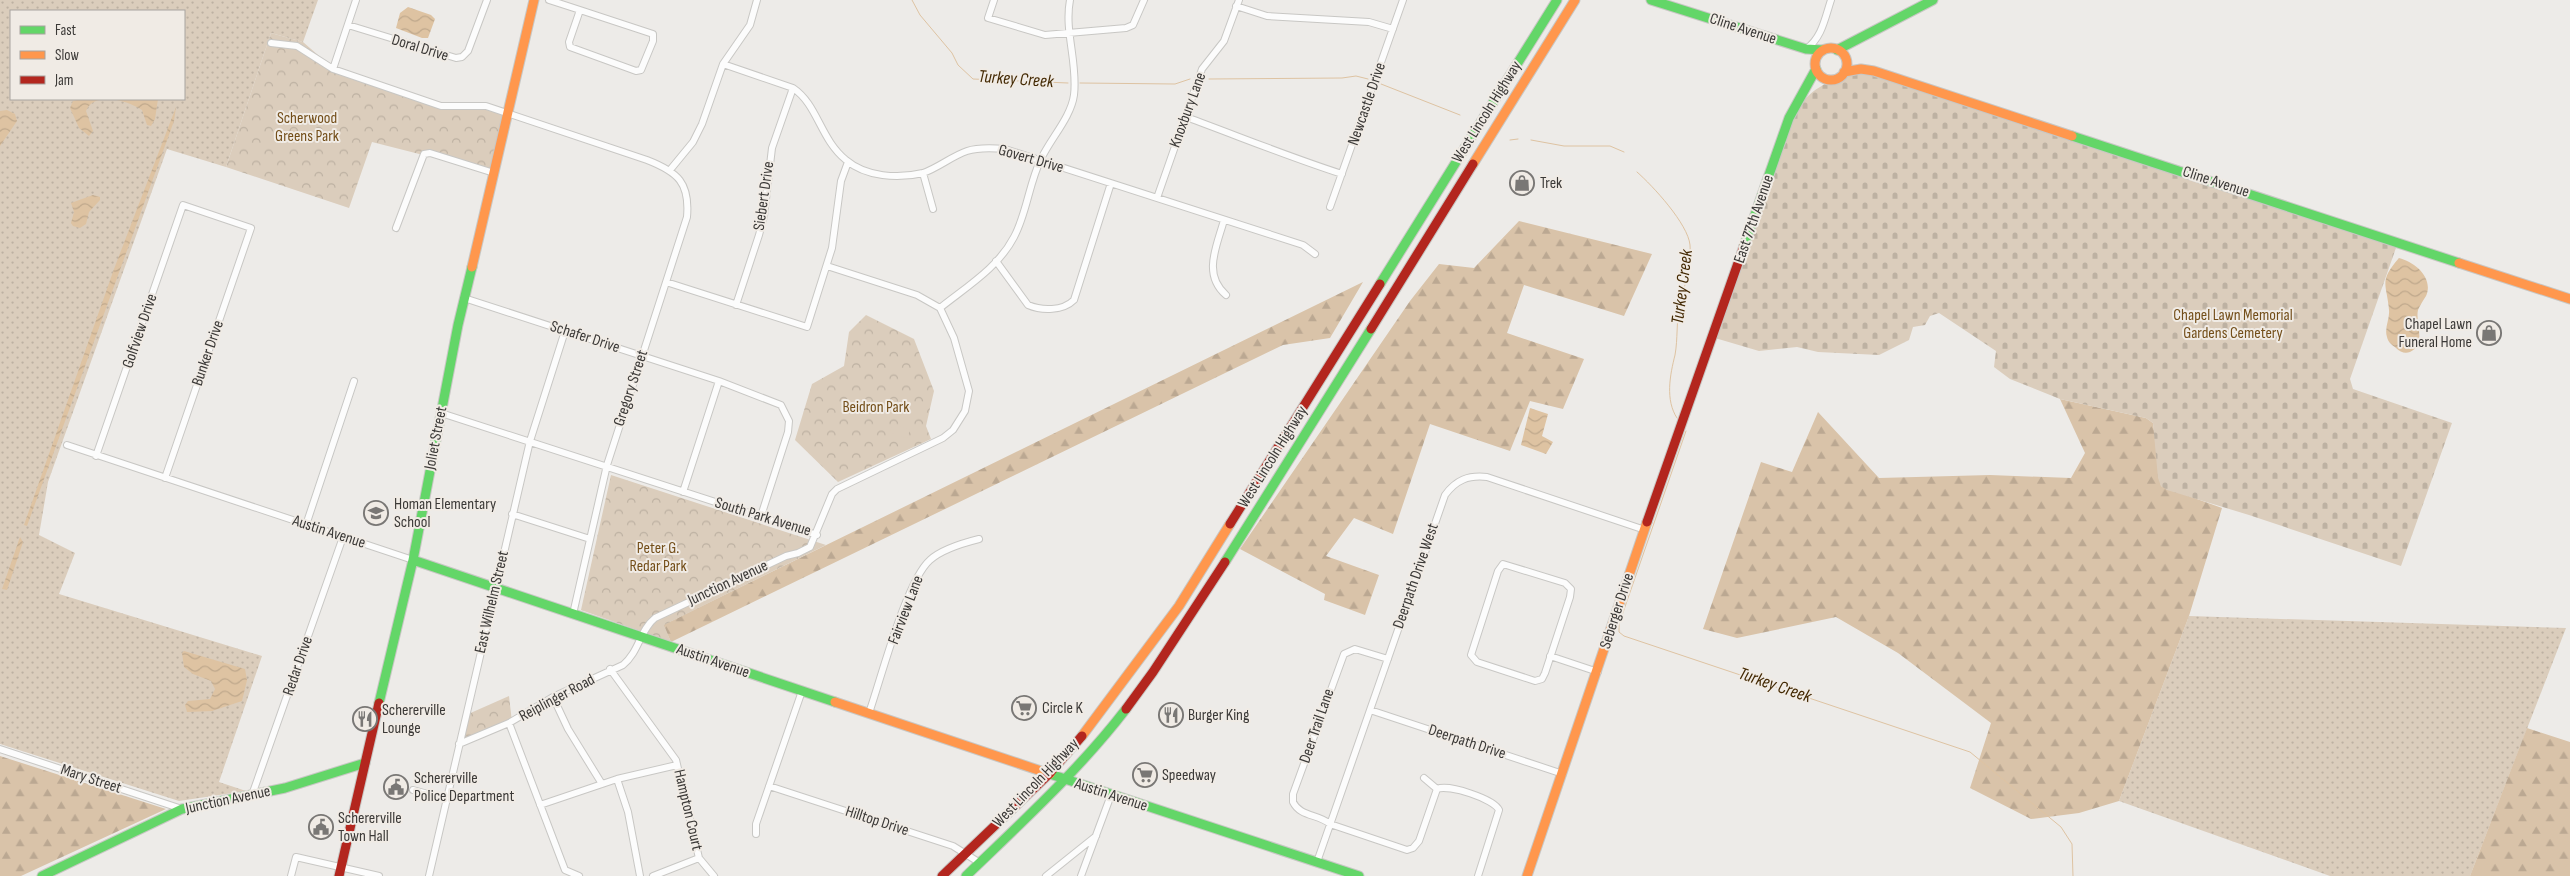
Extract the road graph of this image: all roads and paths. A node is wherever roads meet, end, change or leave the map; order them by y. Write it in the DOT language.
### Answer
graph roads {
  1 [pos="356,0"];
  2 [pos="487,0"];
  3 [pos="534,0"];
  4 [pos="549,0"];
  5 [pos="757,0"];
  6 [pos="994,0"];
  7 [pos="1070,0"];
  8 [pos="1144,0"];
  9 [pos="1403,0"];
  10 [pos="1557,0"];
  11 [pos="1574,0"];
  12 [pos="1652,0"];
  13 [pos="1831,0"];
  14 [pos="1933,0"];
  15 [pos="1238,3"];
  16 [pos="580,10"];
  17 [pos="348,25"];
  18 [pos="1393,29"];
  19 [pos="1069,34"];
  20 [pos="1864,34"];
  21 [pos="1819,35"];
  22 [pos="271,43"];
  23 [pos="1806,49"];
  24 [pos="1824,50"];
  25 [pos="1837,50"];
  26 [pos="1845,58"];
  27 [pos="723,64"];
  28 [pos="1815,67"];
  29 [pos="334,69"];
  30 [pos="1861,69"];
  31 [pos="1844,72"];
  32 [pos="1825,79"];
  33 [pos="793,88"];
  34 [pos="1803,94"];
  35 [pos="508,113"];
  36 [pos="1186,117"];
  37 [pos="1041,160"];
  38 [pos="848,162"];
  39 [pos="670,170"];
  40 [pos="923,173"];
  41 [pos="494,174"];
  42 [pos="1342,174"];
  43 [pos="1111,183"];
  44 [pos="1157,198"];
  45 [pos="183,205"];
  46 [pos="1330,207"];
  47 [pos="933,209"];
  48 [pos="1224,220"];
  49 [pos="396,228"];
  50 [pos="1315,254"];
  51 [pos="996,261"];
  52 [pos="827,266"];
  53 [pos="666,282"];
  54 [pos="1226,296"];
  55 [pos="464,298"];
  56 [pos="2570,299"];
  57 [pos="736,305"];
  58 [pos="940,308"];
  59 [pos="565,331"];
  60 [pos="1709,346"];
  61 [pos="641,356"];
  62 [pos="354,381"];
  63 [pos="719,381"];
  64 [pos="441,413"];
  65 [pos="530,441"];
  66 [pos="67,445"];
  67 [pos="96,456"];
  68 [pos="607,466"];
  69 [pos="165,478"];
  70 [pos="683,492"];
  71 [pos="512,514"];
  72 [pos="760,516"];
  73 [pos="306,525"];
  74 [pos="1645,530"];
  75 [pos="817,535"];
  76 [pos="343,537"];
  77 [pos="590,539"];
  78 [pos="979,539"];
  79 [pos="412,560"];
  80 [pos="496,588"];
  81 [pos="573,614"];
  82 [pos="642,637"];
  83 [pos="1550,656"];
  84 [pos="1388,660"];
  85 [pos="610,669"];
  86 [pos="1598,672"];
  87 [pos="802,691"];
  88 [pos="553,697"];
  89 [pos="1370,710"];
  90 [pos="870,714"];
  91 [pos="509,723"];
  92 [pos="460,744"];
  93 [pos="0,749"];
  94 [pos="365,763"];
  95 [pos="677,764"];
  96 [pos="1049,774"];
  97 [pos="1563,774"];
  98 [pos="1424,778"];
  99 [pos="617,779"];
  100 [pos="1064,779"];
  101 [pos="602,784"];
  102 [pos="769,786"];
  103 [pos="1438,789"];
  104 [pos="413,790"];
  105 [pos="252,795"];
  106 [pos="1111,795"];
  107 [pos="447,799"];
  108 [pos="540,805"];
  109 [pos="182,809"];
  110 [pos="1330,824"];
  111 [pos="756,834"];
  112 [pos="1096,836"];
  113 [pos="968,853"];
  114 [pos="699,858"];
  115 [pos="1317,862"];
  116 [pos="980,863"];
  117 [pos="340,872"];
  118 [pos="42,876"];
  119 [pos="291,876"];
  120 [pos="379,876"];
  121 [pos="429,876"];
  122 [pos="579,876"];
  123 [pos="640,876"];
  124 [pos="653,876"];
  125 [pos="714,876"];
  126 [pos="942,876"];
  127 [pos="966,876"];
  128 [pos="1046,876"];
  129 [pos="1081,876"];
  130 [pos="1360,876"];
  131 [pos="1478,876"];
  132 [pos="1527,876"];
  1 -- 17 [label="street"];
  2 -- 17 [label="street, Doral Drive"];
  3 -- 35 [label="street, Joliet Street"];
  4 -- 16 [label="street"];
  5 -- 27 [label="street"];
  6 -- 19 [label="street"];
  7 -- 19 [label="street"];
  8 -- 19 [label="street"];
  9 -- 18 [label="street, Newcastle Drive"];
  10 -- 96 [label="street, West Lincoln Highway"];
  11 -- 100 [label="street, West Lincoln Highway"];
  12 -- 23 [label="street, Cline Avenue"];
  13 -- 21 [label="street"];
  14 -- 20 [label="street"];
  15 -- 18 [label="street"];
  15 -- 36 [label="street, Knoxbury Lane"];
  16 -- 16 [label="street"];
  17 -- 29 [label="street"];
  18 -- 42 [label="street, Newcastle Drive"];
  19 -- 37 [label="street"];
  20 -- 25 [label="street"];
  20 -- 26 [label="street"];
  21 -- 23 [label="street"];
  21 -- 24 [label="street"];
  22 -- 29 [label="street"];
  23 -- 24 [label="street, Cline Avenue"];
  23 -- 28 [label="street"];
  24 -- 25 [label="street"];
  24 -- 28 [label="street"];
  25 -- 26 [label="street"];
  26 -- 30 [label="street, Cline Avenue"];
  26 -- 31 [label="street"];
  27 -- 33 [label="street, Govert Drive"];
  27 -- 39 [label="street"];
  28 -- 32 [label="street"];
  28 -- 34 [label="street, East 77th Avenue"];
  29 -- 35 [label="street"];
  30 -- 31 [label="street, Cline Avenue"];
  30 -- 56 [label="street, Cline Avenue"];
  31 -- 32 [label="street"];
  32 -- 34 [label="street, East 77th Avenue"];
  33 -- 38 [label="street, Govert Drive"];
  33 -- 57 [label="street, Siebert Drive"];
  34 -- 60 [label="street, East 77th Avenue"];
  35 -- 39 [label="street"];
  35 -- 41 [label="street, Joliet Street"];
  36 -- 42 [label="street"];
  36 -- 44 [label="street, Knoxbury Lane"];
  37 -- 40 [label="street, Govert Drive"];
  37 -- 43 [label="street, Govert Drive"];
  37 -- 51 [label="street"];
  38 -- 40 [label="street, Govert Drive"];
  38 -- 52 [label="street"];
  39 -- 53 [label="street, Gregory Street"];
  40 -- 47 [label="street"];
  41 -- 49 [label="street"];
  41 -- 55 [label="street, Joliet Street"];
  42 -- 46 [label="street, Newcastle Drive"];
  43 -- 44 [label="street, Govert Drive"];
  43 -- 51 [label="street"];
  44 -- 48 [label="street, Govert Drive"];
  45 -- 67 [label="street, Golfview Drive"];
  45 -- 69 [label="street, Bunker Drive"];
  48 -- 50 [label="street, Govert Drive"];
  48 -- 54 [label="street"];
  51 -- 58 [label="street"];
  52 -- 57 [label="street"];
  52 -- 58 [label="street"];
  53 -- 57 [label="street"];
  53 -- 61 [label="street, Gregory Street"];
  55 -- 59 [label="street, Schafer Drive"];
  55 -- 64 [label="street, Joliet Street"];
  58 -- 75 [label="street, South Park Avenue"];
  59 -- 61 [label="street, Schafer Drive"];
  59 -- 65 [label="street, East Wilhelm Street"];
  60 -- 74 [label="street, Seberger Drive"];
  61 -- 63 [label="street, Schafer Drive"];
  61 -- 68 [label="street, Gregory Street"];
  62 -- 73 [label="street"];
  63 -- 70 [label="street"];
  63 -- 72 [label="street, Schafer Drive"];
  64 -- 65 [label="street, South Park Avenue"];
  64 -- 79 [label="street, Joliet Street"];
  65 -- 68 [label="street, South Park Avenue"];
  65 -- 71 [label="street, East Wilhelm Street"];
  66 -- 67 [label="street, Austin Avenue"];
  67 -- 69 [label="street, Austin Avenue"];
  68 -- 70 [label="street, South Park Avenue"];
  68 -- 77 [label="street, Gregory Street"];
  69 -- 73 [label="street, Austin Avenue"];
  70 -- 72 [label="street, South Park Avenue"];
  71 -- 77 [label="street"];
  71 -- 80 [label="street, East Wilhelm Street"];
  72 -- 75 [label="street, South Park Avenue"];
  73 -- 76 [label="street, Austin Avenue"];
  74 -- 84 [label="street, Deerpath Drive West"];
  74 -- 86 [label="street, Seberger Drive"];
  75 -- 82 [label="street, Junction Avenue"];
  76 -- 79 [label="street, Austin Avenue"];
  76 -- 105 [label="street, Redar Drive"];
  77 -- 81 [label="street, Gregory Street"];
  78 -- 90 [label="street, Fairview Lane"];
  79 -- 80 [label="street, Austin Avenue"];
  79 -- 94 [label="street, Joliet Street"];
  80 -- 81 [label="street, Austin Avenue"];
  80 -- 92 [label="street, East Wilhelm Street"];
  81 -- 82 [label="street, Austin Avenue"];
  82 -- 85 [label="street, Reiplinger Road"];
  82 -- 87 [label="street, Austin Avenue"];
  83 -- 83 [label="street"];
  83 -- 86 [label="street"];
  84 -- 89 [label="street, Deerpath Drive West"];
  84 -- 110 [label="street, Deer Trail Lane"];
  85 -- 88 [label="street, Reiplinger Road"];
  85 -- 95 [label="street, Hampton Court"];
  86 -- 97 [label="street, Seberger Drive"];
  87 -- 90 [label="street, Austin Avenue"];
  87 -- 102 [label="street"];
  88 -- 91 [label="street, Reiplinger Road"];
  88 -- 101 [label="street"];
  89 -- 97 [label="street, Deerpath Drive"];
  89 -- 110 [label="street, Deerpath Drive West"];
  90 -- 96 [label="street, Austin Avenue"];
  91 -- 92 [label="street, Reiplinger Road"];
  91 -- 108 [label="street"];
  92 -- 107 [label="street, East Wilhelm Street"];
  93 -- 109 [label="street, Mary Street"];
  94 -- 105 [label="street, Junction Avenue"];
  94 -- 117 [label="street, Joliet Street"];
  95 -- 99 [label="street"];
  95 -- 114 [label="street, Hampton Court"];
  96 -- 100 [label="street, Austin Avenue"];
  96 -- 113 [label="street, West Lincoln Highway"];
  97 -- 132 [label="street, Seberger Drive"];
  98 -- 103 [label="street"];
  99 -- 101 [label="street"];
  99 -- 123 [label="street"];
  100 -- 106 [label="street, Austin Avenue"];
  100 -- 116 [label="street, West Lincoln Highway"];
  101 -- 108 [label="street"];
  102 -- 111 [label="street"];
  102 -- 113 [label="street, Hilltop Drive"];
  103 -- 110 [label="street"];
  103 -- 131 [label="street"];
  104 -- 107 [label="street"];
  105 -- 109 [label="street, Junction Avenue"];
  106 -- 112 [label="street"];
  106 -- 115 [label="street, Austin Avenue"];
  107 -- 121 [label="street, East Wilhelm Street"];
  108 -- 122 [label="street"];
  109 -- 118 [label="street, Junction Avenue"];
  110 -- 115 [label="street, Deerpath Drive West"];
  112 -- 128 [label="street"];
  112 -- 129 [label="street"];
  113 -- 116 [label="street, Hilltop Drive"];
  113 -- 126 [label="street, West Lincoln Highway"];
  114 -- 124 [label="street"];
  114 -- 125 [label="street, Hampton Court"];
  115 -- 130 [label="street, Austin Avenue"];
  116 -- 127 [label="street, West Lincoln Highway"];
  117 -- 119 [label="street"];
  117 -- 120 [label="street"];
}
